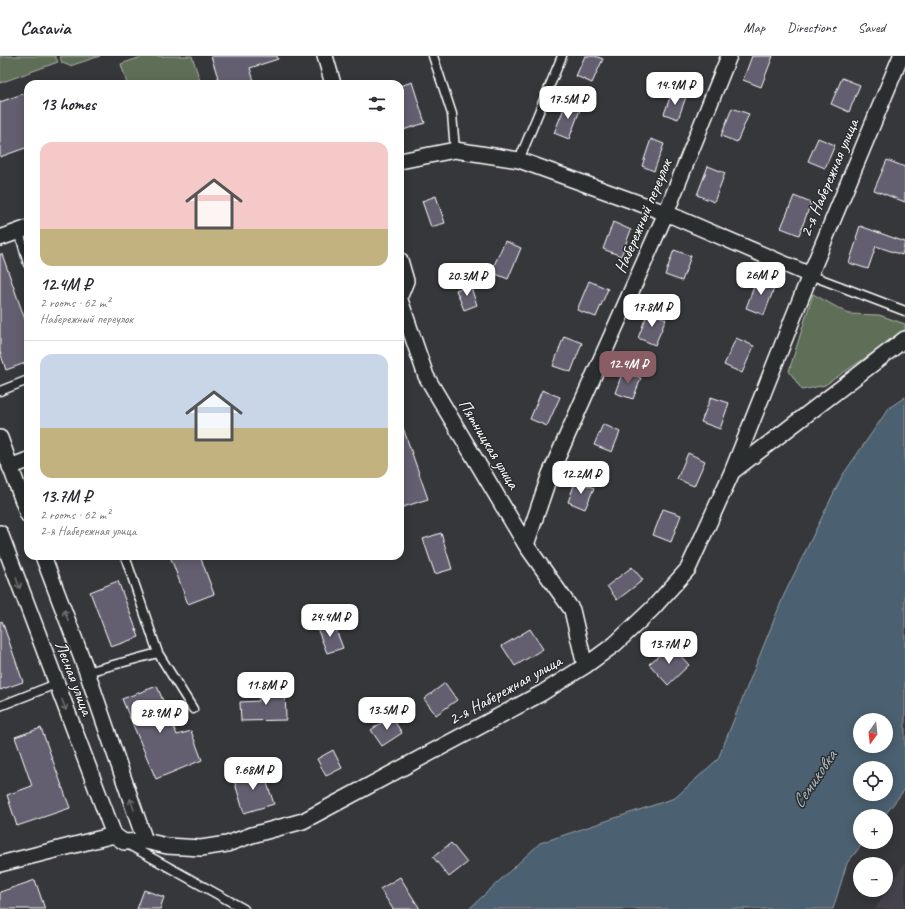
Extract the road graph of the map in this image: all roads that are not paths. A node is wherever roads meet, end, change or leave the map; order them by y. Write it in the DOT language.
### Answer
graph roads {
  1 [pos="325,56"];
  2 [pos="433,56"];
  3 [pos="562,56"];
  4 [pos="729,56"];
  5 [pos="901,56"];
  6 [pos="332,80"];
  7 [pos="455,150"];
  8 [pos="404,160"];
  9 [pos="519,160"];
  10 [pos="666,213"];
  11 [pos="23,230"];
  12 [pos="0,238"];
  13 [pos="810,274"];
  14 [pos="404,275"];
  15 [pos="404,287"];
  16 [pos="905,311"];
  17 [pos="404,312"];
  18 [pos="905,339"];
  19 [pos="24,382"];
  20 [pos="0,391"];
  21 [pos="0,438"];
  22 [pos="24,462"];
  23 [pos="10,467"];
  24 [pos="732,472"];
  25 [pos="24,504"];
  26 [pos="0,533"];
  27 [pos="526,545"];
  28 [pos="45,560"];
  29 [pos="126,560"];
  30 [pos="158,653"];
  31 [pos="585,666"];
  32 [pos="87,672"];
  33 [pos="56,684"];
  34 [pos="0,706"];
  35 [pos="193,709"];
  36 [pos="119,839"];
  37 [pos="145,841"];
  38 [pos="0,864"];
  39 [pos="244,909"];
  1 -- 6 [label="street"];
  2 -- 7 [label="lane"];
  3 -- 9 [label="lane"];
  4 -- 10 [label="street, Набережный переулок"];
  5 -- 13 [label="street, 2-я Набережная улица"];
  7 -- 8 [label="street"];
  7 -- 9 [label="street"];
  9 -- 10 [label="street"];
  10 -- 13 [label="street"];
  10 -- 27 [label="street, Набережный переулок"];
  11 -- 12 [label="street"];
  13 -- 16 [label="lane"];
  13 -- 24 [label="street, 2-я Набережная улица"];
  14 -- 15 [label="street"];
  17 -- 27 [label="street, Пятницкая улица"];
  18 -- 24 [label="street, 2-я Набережная улица"];
  19 -- 20 [label="lane"];
  21 -- 23 [label="street"];
  22 -- 23 [label="street"];
  23 -- 25 [label="street"];
  24 -- 31 [label="street, 2-я Набережная улица"];
  26 -- 33 [label="street, Лесная улица, one-way"];
  27 -- 31 [label="street, Пятницкая улица"];
  32 -- 28 [label="street, Лесная улица, one-way"];
  29 -- 30 [label="lane"];
  30 -- 32 [label="lane"];
  30 -- 35 [label="lane"];
  31 -- 37 [label="street, 2-я Набережная улица"];
  37 -- 32 [label="street, Лесная улица, one-way"];
  33 -- 34 [label="lane"];
  33 -- 36 [label="street, Лесная улица, one-way"];
  36 -- 37 [label="street, 2-я Набережная улица"];
  36 -- 38 [label="street, 2-я Набережная улица"];
  36 -- 39 [label="lane"];
}
